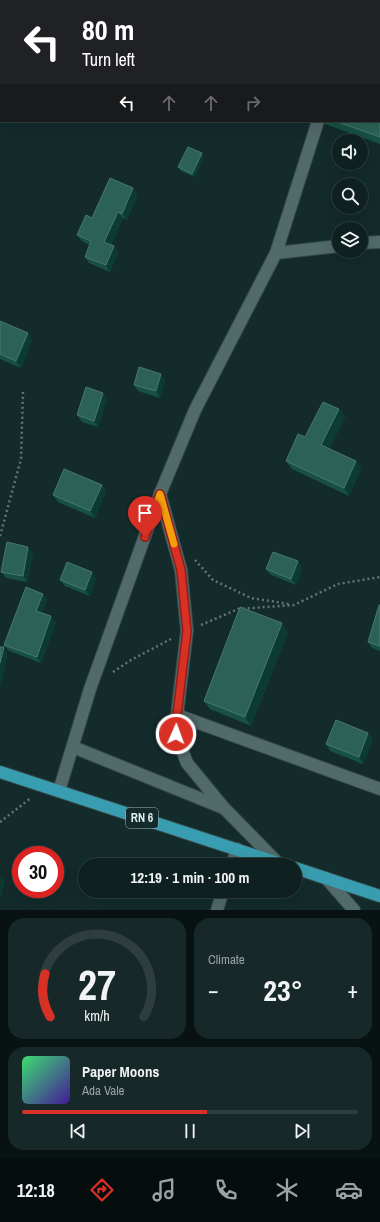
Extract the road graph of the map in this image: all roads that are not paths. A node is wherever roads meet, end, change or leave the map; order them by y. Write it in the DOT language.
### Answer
graph roads {
  1 [pos="318,122"];
  2 [pos="380,242"];
  3 [pos="368,243"];
  4 [pos="332,247"];
  5 [pos="276,253"];
  6 [pos="160,494"];
  7 [pos="177,715"];
  8 [pos="73,747"];
  9 [pos="0,772"];
  10 [pos="380,788"];
  11 [pos="59,791"];
  12 [pos="224,808"];
  13 [pos="237,849"];
  14 [pos="234,858"];
  15 [pos="263,858"];
  16 [pos="275,858"];
  17 [pos="302,870"];
  18 [pos="326,878"];
  19 [pos="380,896"];
  20 [pos="221,898"];
  21 [pos="217,910"];
  22 [pos="354,910"];
  1 -- 5 [label="street"];
  2 -- 3 [label="street"];
  4 -- 5 [label="street"];
  5 -- 6 [label="street"];
  6 -- 7 [label="street"];
  6 -- 8 [label="street"];
  7 -- 10 [label="street"];
  7 -- 12 [label="street"];
  8 -- 11 [label="street"];
  8 -- 12 [label="street"];
  9 -- 11 [label="main road, RN 6"];
  11 -- 13 [label="main road, RN 6"];
  12 -- 16 [label="street"];
  13 -- 14 [label="street"];
  13 -- 15 [label="main road, RN 6"];
  17 -- 18 [label="main road"];
  18 -- 19 [label="main road"];
  18 -- 22 [label="street"];
  20 -- 21 [label="street"];
}
